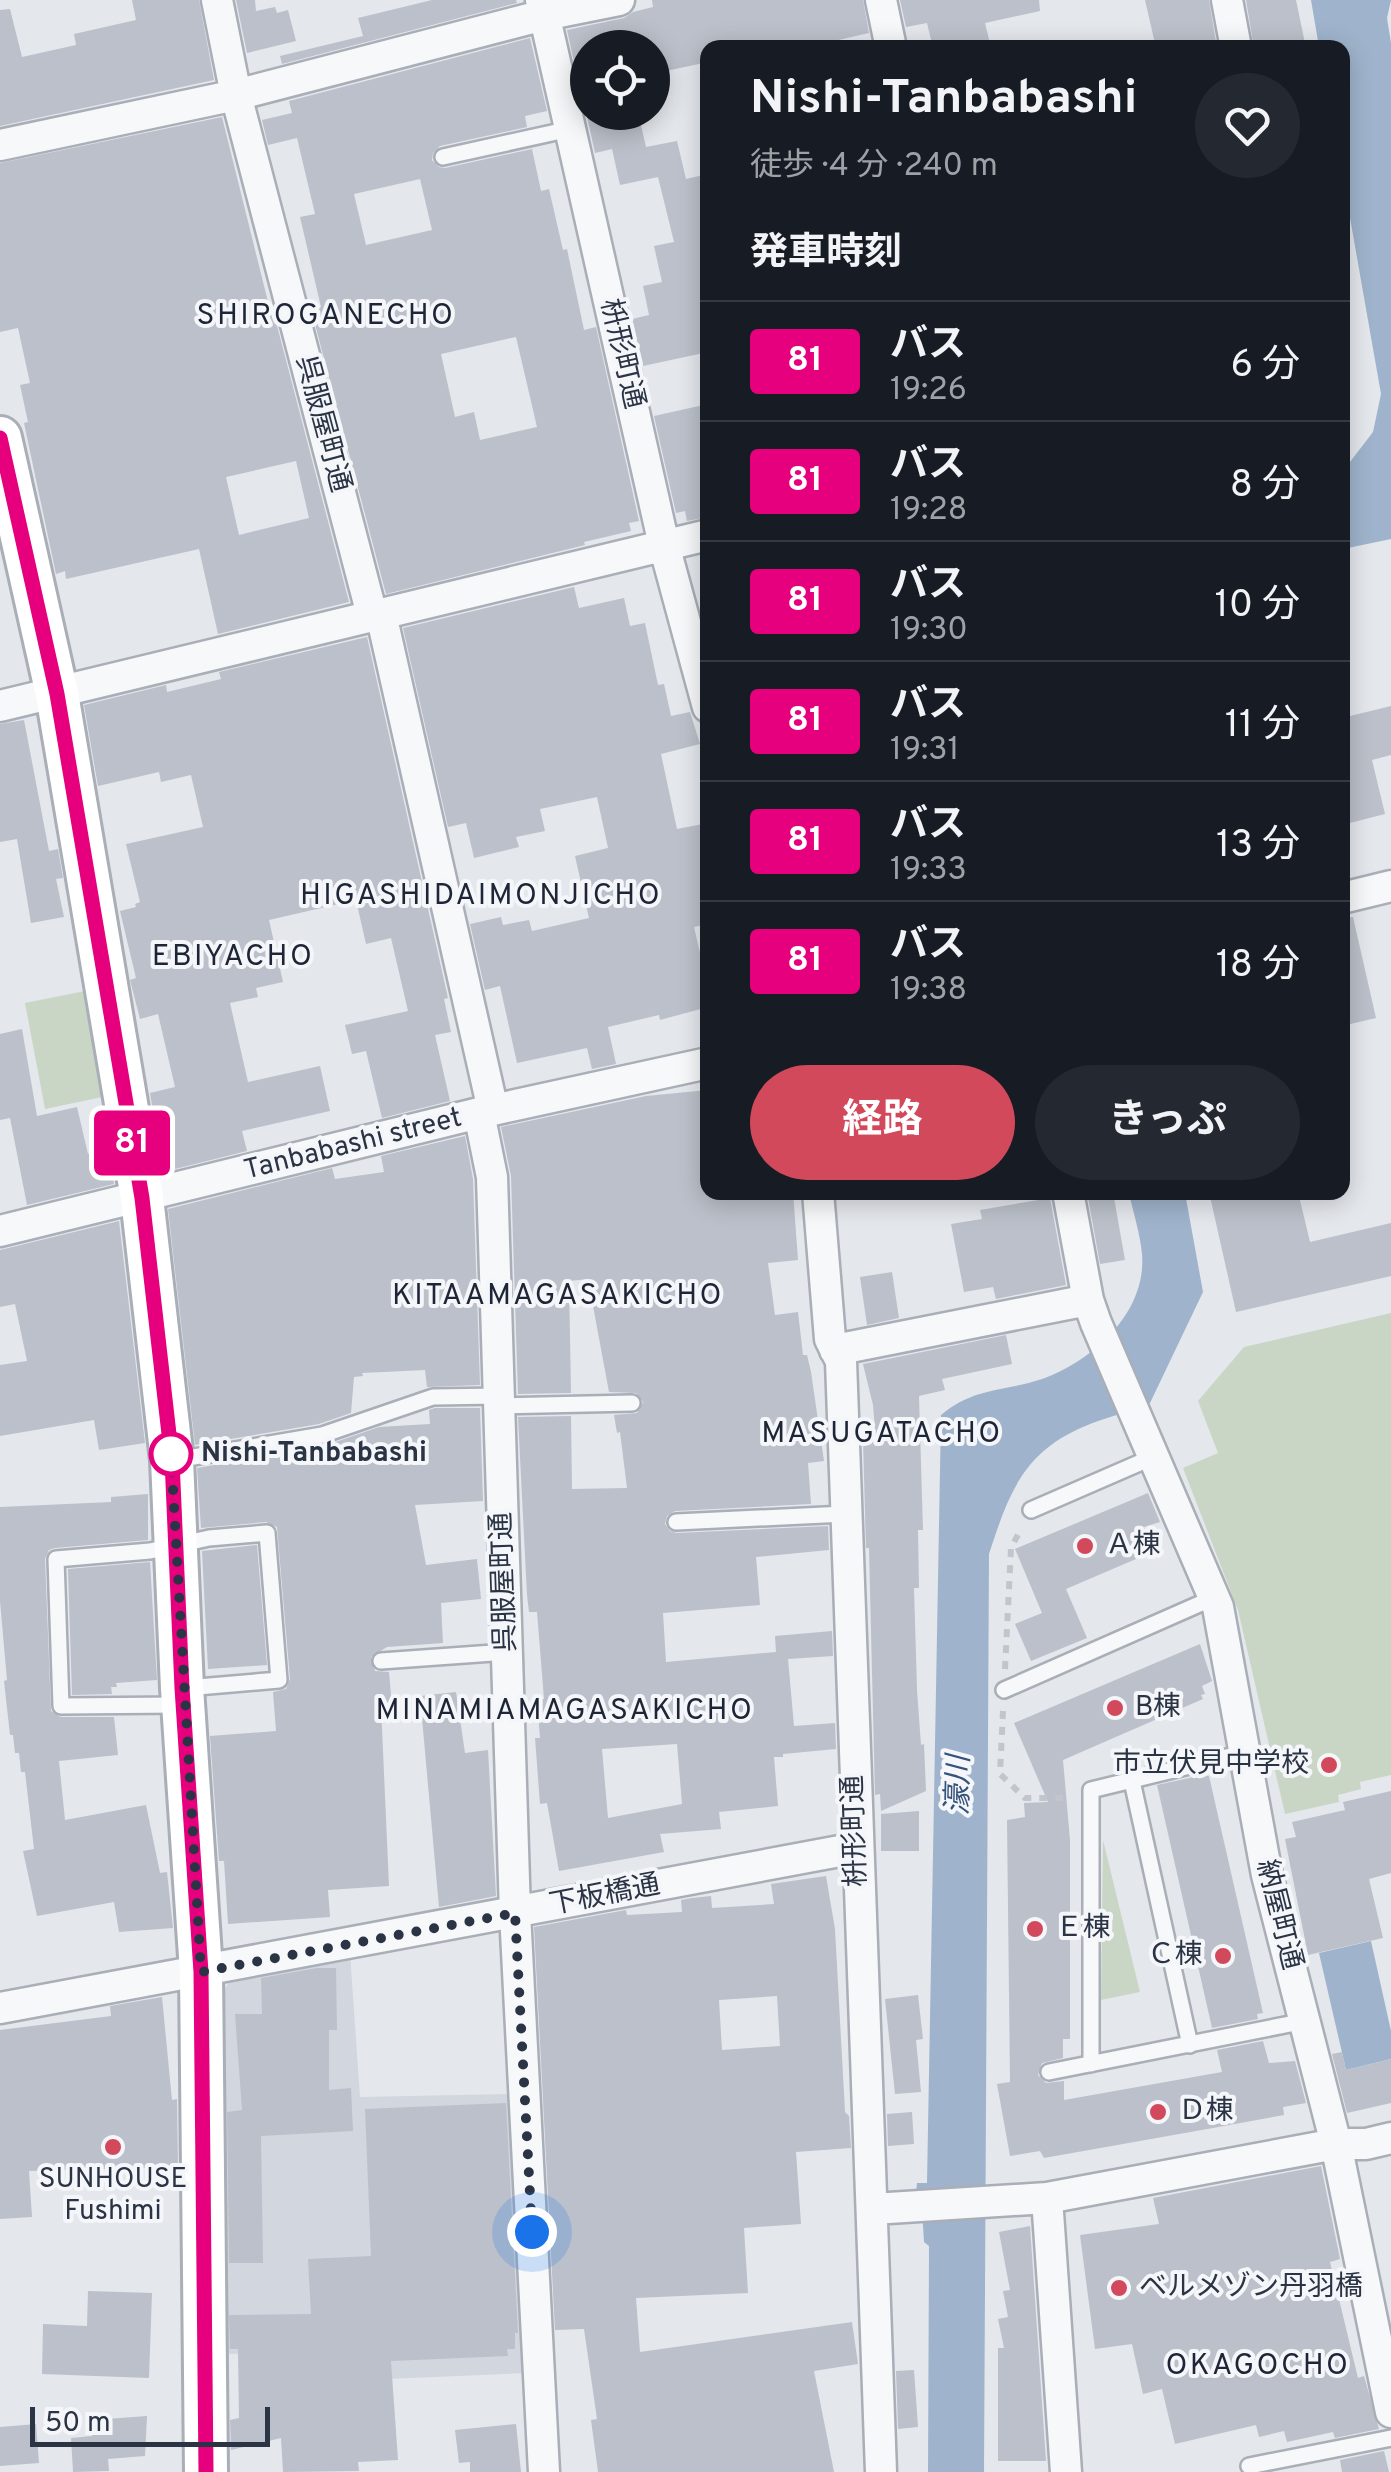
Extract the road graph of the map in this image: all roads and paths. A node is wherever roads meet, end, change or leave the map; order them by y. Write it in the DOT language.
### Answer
graph roads {
  1 [pos="217,0"];
  2 [pos="620,0"];
  3 [pos="881,0"];
  4 [pos="1227,0"];
  5 [pos="543,8"];
  6 [pos="889,40"];
  7 [pos="1234,40"];
  8 [pos="236,95"];
  9 [pos="570,129"];
  10 [pos="570,130"];
  11 [pos="0,145"];
  12 [pos="443,158"];
  13 [pos="0,438"];
  14 [pos="700,537"];
  15 [pos="664,545"];
  16 [pos="376,615"];
  17 [pos="700,678"];
  18 [pos="57,694"];
  19 [pos="0,706"];
  20 [pos="1391,886"];
  21 [pos="1350,896"];
  22 [pos="700,1065"];
  23 [pos="486,1112"];
  24 [pos="142,1198"];
  25 [pos="819,1200"];
  26 [pos="1070,1200"];
  27 [pos="0,1231"];
  28 [pos="1092,1311"];
  29 [pos="835,1350"];
  30 [pos="499,1401"];
  31 [pos="632,1404"];
  32 [pos="1153,1457"];
  33 [pos="172,1460"];
  34 [pos="1031,1510"];
  35 [pos="846,1514"];
  36 [pos="676,1522"];
  37 [pos="178,1546"];
  38 [pos="1214,1598"];
  39 [pos="507,1652"];
  40 [pos="381,1661"];
  41 [pos="1004,1690"];
  42 [pos="183,1697"];
  43 [pos="1243,1753"];
  44 [pos="1132,1781"];
  45 [pos="856,1848"];
  46 [pos="515,1913"];
  47 [pos="201,1972"];
  48 [pos="0,2008"];
  49 [pos="1305,2021"];
  50 [pos="1190,2044"];
  51 [pos="1091,2064"];
  52 [pos="1048,2072"];
  53 [pos="1391,2138"];
  54 [pos="1336,2144"];
  55 [pos="1047,2198"];
  56 [pos="874,2209"];
  57 [pos="1389,2397"];
  58 [pos="1391,2438"];
  59 [pos="1249,2466"];
  60 [pos="206,2472"];
  61 [pos="544,2472"];
  62 [pos="880,2472"];
  63 [pos="1066,2472"];
  1 -- 8 [label="street, 呉服屋町通"];
  2 -- 5 [label="street"];
  3 -- 6 [label="street"];
  4 -- 7 [label="street"];
  5 -- 8 [label="street"];
  5 -- 9 [label="street, 枡形町通"];
  8 -- 11 [label="street"];
  8 -- 16 [label="street, 呉服屋町通"];
  9 -- 12 [label="lane"];
  10 -- 15 [label="street, 枡形町通"];
  13 -- 18 [label="main road"];
  14 -- 15 [label="street"];
  15 -- 16 [label="street"];
  15 -- 17 [label="street, 枡形町通"];
  16 -- 18 [label="street"];
  16 -- 23 [label="street, 呉服屋町通"];
  18 -- 19 [label="street"];
  18 -- 24 [label="main road"];
  20 -- 21 [label="street"];
  22 -- 23 [label="street, Tanbabashi street"];
  23 -- 24 [label="street, Tanbabashi street"];
  23 -- 30 [label="street, 呉服屋町通"];
  24 -- 27 [label="street, Tanbabashi street"];
  24 -- 33 [label="main road"];
  25 -- 29 [label="street, 枡形町通"];
  26 -- 28 [label="street"];
  28 -- 29 [label="street"];
  28 -- 32 [label="street, 納屋町通"];
  29 -- 35 [label="street, 枡形町通"];
  30 -- 31 [label="lane"];
  30 -- 33 [label="lane"];
  30 -- 39 [label="street, 呉服屋町通"];
  32 -- 34 [label="lane"];
  32 -- 38 [label="street, 納屋町通"];
  33 -- 37 [label="main road"];
  35 -- 36 [label="lane"];
  35 -- 45 [label="street, 枡形町通"];
  37 -- 42 [label="main road"];
  37 -- 42 [label="lane"];
  37 -- 42 [label="lane"];
  38 -- 41 [label="lane"];
  38 -- 43 [label="street, 納屋町通"];
  39 -- 40 [label="lane"];
  39 -- 46 [label="street, 呉服屋町通"];
  42 -- 47 [label="main road"];
  43 -- 44 [label="lane"];
  43 -- 49 [label="street, 納屋町通"];
  44 -- 50 [label="lane"];
  44 -- 51 [label="lane"];
  45 -- 46 [label="street, 下板橋通"];
  45 -- 56 [label="street, 枡形町通"];
  46 -- 47 [label="street, 下板橋通"];
  46 -- 61 [label="street, 呉服屋町通"];
  47 -- 48 [label="street, 下板橋通"];
  47 -- 60 [label="main road"];
  49 -- 50 [label="lane"];
  49 -- 54 [label="street, 納屋町通"];
  50 -- 51 [label="lane"];
  51 -- 52 [label="lane"];
  53 -- 54 [label="street"];
  54 -- 55 [label="street"];
  54 -- 57 [label="street, 納屋町通"];
  55 -- 56 [label="street"];
  55 -- 63 [label="street"];
  56 -- 62 [label="street, 枡形町通"];
  58 -- 59 [label="lane"];
}
